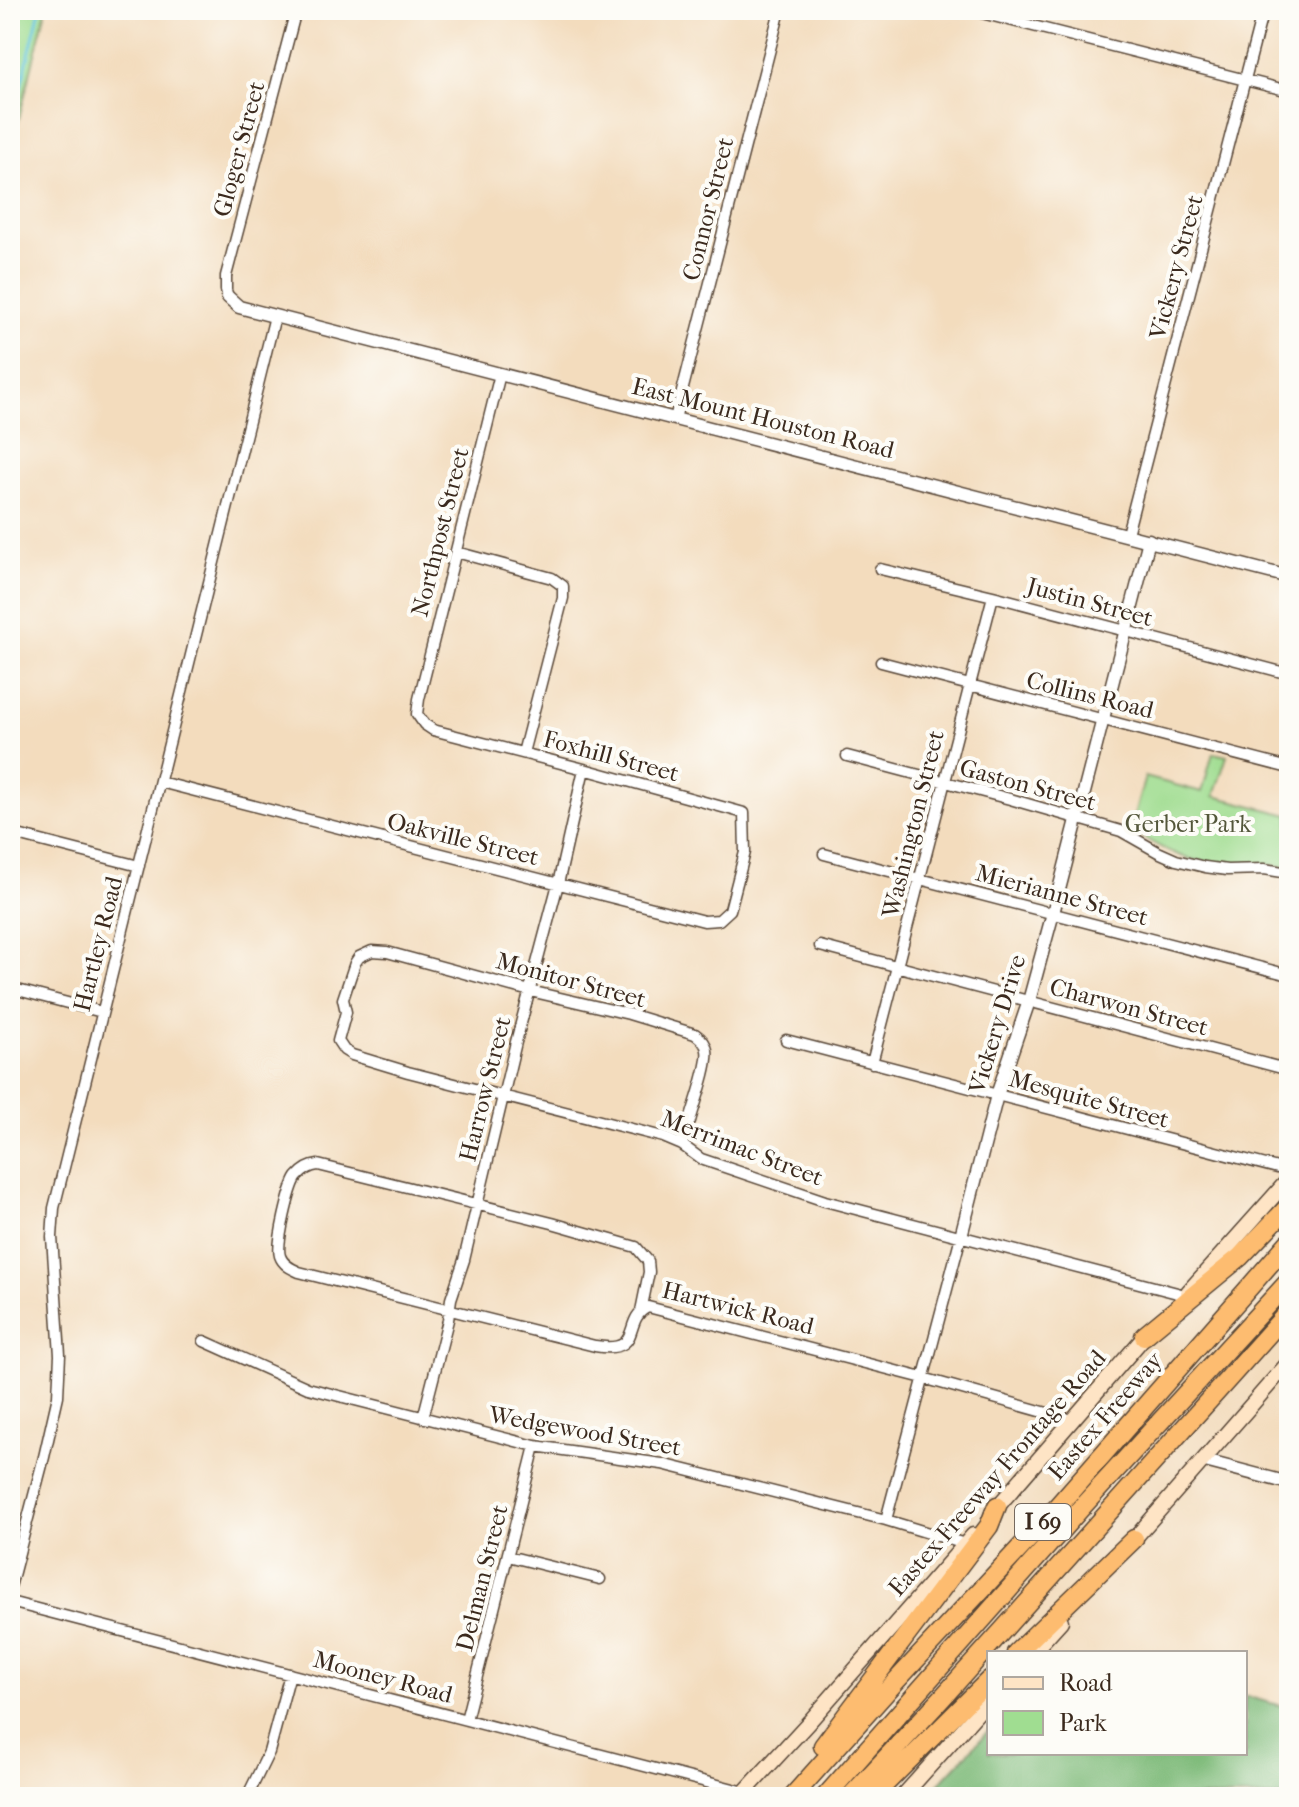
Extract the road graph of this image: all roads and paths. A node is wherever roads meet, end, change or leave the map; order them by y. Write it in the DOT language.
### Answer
graph roads {
  1 [pos="296,10"];
  2 [pos="780,10"];
  3 [pos="970,10"];
  4 [pos="1263,10"];
  5 [pos="1246,80"];
  6 [pos="1289,91"];
  7 [pos="228,297"];
  8 [pos="275,316"];
  9 [pos="500,374"];
  10 [pos="675,419"];
  11 [pos="1127,534"];
  12 [pos="1149,540"];
  13 [pos="456,552"];
  14 [pos="880,569"];
  15 [pos="1289,577"];
  16 [pos="993,596"];
  17 [pos="1125,631"];
  18 [pos="881,662"];
  19 [pos="1289,674"];
  20 [pos="970,684"];
  21 [pos="419,699"];
  22 [pos="1103,719"];
  23 [pos="523,753"];
  24 [pos="847,756"];
  25 [pos="1289,768"];
  26 [pos="584,769"];
  27 [pos="160,782"];
  28 [pos="945,783"];
  29 [pos="1077,818"];
  30 [pos="10,833"];
  31 [pos="824,854"];
  32 [pos="139,866"];
  33 [pos="1289,873"];
  34 [pos="920,878"];
  35 [pos="558,884"];
  36 [pos="737,886"];
  37 [pos="1053,913"];
  38 [pos="820,946"];
  39 [pos="897,966"];
  40 [pos="1289,975"];
  41 [pos="10,988"];
  42 [pos="530,991"];
  43 [pos="345,994"];
  44 [pos="1029,1001"];
  45 [pos="102,1012"];
  46 [pos="786,1040"];
  47 [pos="872,1063"];
  48 [pos="1289,1070"];
  49 [pos="504,1095"];
  50 [pos="997,1095"];
  51 [pos="682,1145"];
  52 [pos="1289,1171"];
  53 [pos="1289,1179"];
  54 [pos="476,1204"];
  55 [pos="1289,1206"];
  56 [pos="961,1236"];
  57 [pos="1289,1242"];
  58 [pos="1289,1281"];
  59 [pos="1185,1295"];
  60 [pos="449,1310"];
  61 [pos="641,1311"];
  62 [pos="1289,1311"];
  63 [pos="1144,1336"];
  64 [pos="204,1341"];
  65 [pos="1289,1362"];
  66 [pos="923,1378"];
  67 [pos="423,1418"];
  68 [pos="1072,1420"];
  69 [pos="535,1446"];
  70 [pos="1205,1461"];
  71 [pos="1289,1483"];
  72 [pos="997,1506"];
  73 [pos="886,1520"];
  74 [pos="1134,1539"];
  75 [pos="965,1544"];
  76 [pos="508,1556"];
  77 [pos="600,1579"];
  78 [pos="10,1587"];
  79 [pos="10,1602"];
  80 [pos="1018,1651"];
  81 [pos="1034,1651"];
  82 [pos="290,1674"];
  83 [pos="987,1682"];
  84 [pos="987,1702"];
  85 [pos="466,1720"];
  86 [pos="742,1794"];
  87 [pos="247,1797"];
  88 [pos="783,1797"];
  89 [pos="792,1797"];
  90 [pos="825,1797"];
  91 [pos="850,1797"];
  92 [pos="872,1797"];
  93 [pos="902,1797"];
  1 -- 7 [label="street, Gloger Street"];
  2 -- 10 [label="street, Connor Street"];
  3 -- 5 [label="street"];
  4 -- 5 [label="street, Vickery Street"];
  5 -- 6 [label="street"];
  5 -- 11 [label="street, Vickery Street"];
  7 -- 8 [label="street, East Mount Houston Road"];
  8 -- 9 [label="street, East Mount Houston Road"];
  8 -- 27 [label="street, Hartley Road"];
  9 -- 10 [label="street, East Mount Houston Road"];
  9 -- 13 [label="street, Northpost Street"];
  10 -- 11 [label="street, East Mount Houston Road"];
  11 -- 12 [label="street, East Mount Houston Road"];
  12 -- 15 [label="street, East Mount Houston Road"];
  12 -- 17 [label="street, Vickery Drive"];
  13 -- 21 [label="street, Northpost Street"];
  13 -- 23 [label="street"];
  14 -- 16 [label="street, Justin Street"];
  16 -- 17 [label="street, Justin Street"];
  16 -- 20 [label="street, Washington Street"];
  17 -- 19 [label="street, Justin Street"];
  17 -- 22 [label="street, Vickery Drive"];
  18 -- 20 [label="street, Collins Road"];
  20 -- 22 [label="street, Collins Road"];
  20 -- 28 [label="street, Washington Street"];
  21 -- 23 [label="street, Foxhill Street"];
  22 -- 25 [label="street, Collins Road"];
  22 -- 29 [label="street, Vickery Drive"];
  23 -- 26 [label="street, Foxhill Street"];
  24 -- 28 [label="street, Gaston Street"];
  26 -- 35 [label="street, Harrow Street"];
  26 -- 36 [label="street, Foxhill Street"];
  27 -- 32 [label="street, Hartley Road"];
  27 -- 35 [label="street, Oakville Street"];
  28 -- 29 [label="street, Gaston Street"];
  28 -- 34 [label="street, Washington Street"];
  29 -- 33 [label="street, Gaston Street"];
  29 -- 37 [label="street, Vickery Drive"];
  30 -- 32 [label="street"];
  31 -- 34 [label="street, Mierianne Street"];
  32 -- 45 [label="street, Hartley Road"];
  34 -- 37 [label="street, Mierianne Street"];
  34 -- 39 [label="street, Washington Street"];
  35 -- 36 [label="street, Oakville Street"];
  35 -- 42 [label="street, Harrow Street"];
  37 -- 40 [label="street, Mierianne Street"];
  37 -- 44 [label="street, Vickery Drive"];
  38 -- 39 [label="street, Charwon Street"];
  39 -- 44 [label="street, Charwon Street"];
  39 -- 47 [label="street, Washington Street"];
  41 -- 45 [label="street"];
  42 -- 43 [label="street, Monitor Street"];
  42 -- 49 [label="street, Harrow Street"];
  42 -- 51 [label="street, Monitor Street"];
  43 -- 49 [label="street, Merrimac Street"];
  44 -- 48 [label="street, Charwon Street"];
  44 -- 50 [label="street, Vickery Drive"];
  45 -- 78 [label="street, Hartley Road"];
  46 -- 47 [label="street, Mesquite Street"];
  47 -- 50 [label="street, Mesquite Street"];
  49 -- 51 [label="street, Merrimac Street"];
  49 -- 54 [label="street, Harrow Street"];
  50 -- 52 [label="street, Mesquite Street"];
  50 -- 56 [label="street, Vickery Drive"];
  51 -- 56 [label="street, Merrimac Street"];
  53 -- 59 [label="main road, Eastex Freeway Frontage Road"];
  54 -- 60 [label="street, Harrow Street"];
  54 -- 60 [label="street, Hartwick Road"];
  54 -- 61 [label="street"];
  55 -- 63 [label="highway"];
  56 -- 59 [label="street, Merrimac Street"];
  56 -- 66 [label="street, Vickery Drive"];
  57 -- 89 [label="highway, Eastex Freeway / I 69"];
  58 -- 90 [label="highway, I 69"];
  59 -- 63 [label="main road, Eastex Freeway Frontage Road"];
  60 -- 61 [label="street, Hartwick Road"];
  60 -- 67 [label="street, Harrow Street"];
  61 -- 66 [label="street, Hartwick Road"];
  62 -- 91 [label="highway, I 69"];
  63 -- 68 [label="main road, Eastex Freeway Frontage Road"];
  64 -- 67 [label="street, Wedgewood Street"];
  65 -- 70 [label="main road"];
  66 -- 68 [label="street, Hartwick Road"];
  66 -- 73 [label="street, Vickery Drive"];
  67 -- 69 [label="street, Wedgewood Street"];
  68 -- 72 [label="main road, Eastex Freeway Frontage Road"];
  69 -- 73 [label="street, Wedgewood Street"];
  69 -- 76 [label="street, Delman Street"];
  70 -- 71 [label="street"];
  70 -- 74 [label="main road"];
  72 -- 75 [label="main road, Eastex Freeway Frontage Road"];
  72 -- 88 [label="highway"];
  73 -- 75 [label="street, Wedgewood Street"];
  74 -- 80 [label="highway"];
  74 -- 81 [label="main road"];
  75 -- 86 [label="main road, Eastex Freeway Frontage Road"];
  76 -- 77 [label="street"];
  76 -- 85 [label="street, Delman Street"];
  79 -- 82 [label="street, Mooney Road"];
  82 -- 85 [label="street, Mooney Road"];
  82 -- 87 [label="street"];
  83 -- 92 [label="highway"];
  84 -- 93 [label="main road"];
  85 -- 86 [label="street, Mooney Road"];
}
